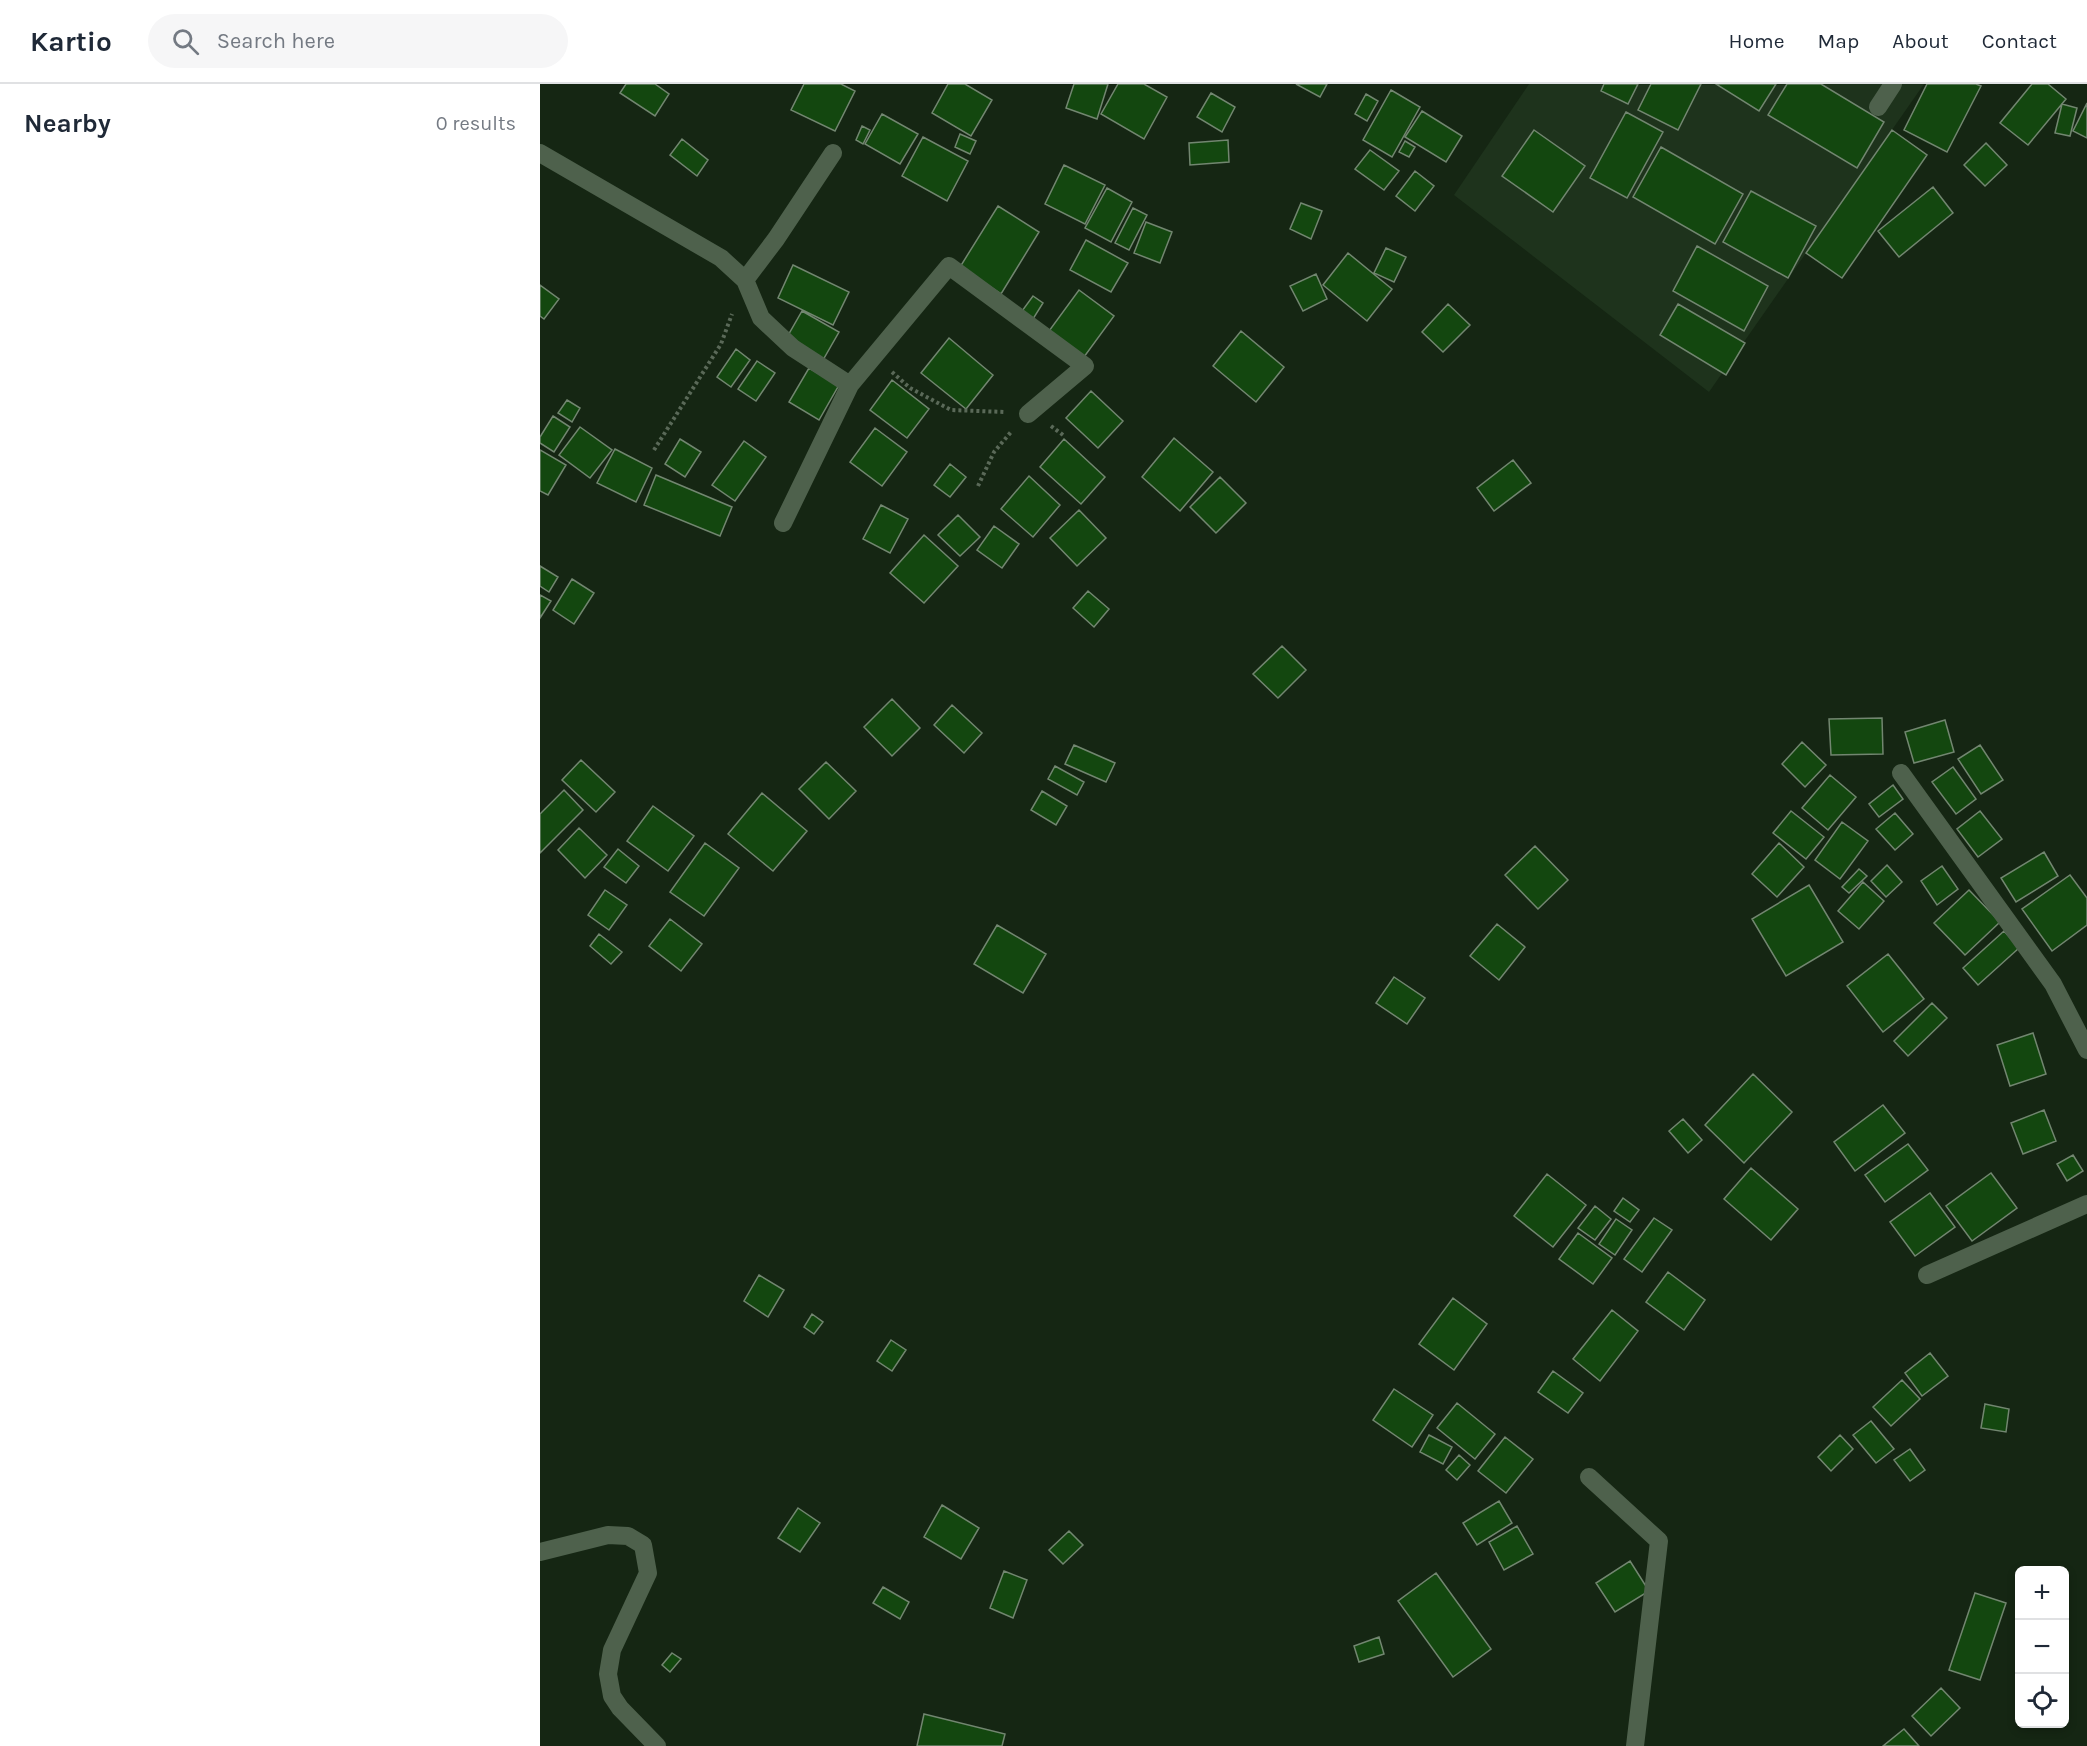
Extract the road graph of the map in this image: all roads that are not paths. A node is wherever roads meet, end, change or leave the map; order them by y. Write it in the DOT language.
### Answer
graph roads {
  1 [pos="1893,84"];
  2 [pos="1878,107"];
  3 [pos="540,153"];
  4 [pos="832,153"];
  5 [pos="745,280"];
  6 [pos="850,385"];
  7 [pos="1028,414"];
  8 [pos="783,523"];
  9 [pos="1901,773"];
  10 [pos="2087,1050"];
  11 [pos="2087,1204"];
  12 [pos="1926,1275"];
  13 [pos="1589,1477"];
  14 [pos="540,1552"];
  15 [pos="657,1746"];
  16 [pos="1635,1746"];
  1 -- 2 [label="street"];
  3 -- 5 [label="street"];
  4 -- 5 [label="street"];
  5 -- 6 [label="street"];
  6 -- 7 [label="street"];
  6 -- 8 [label="street"];
  9 -- 10 [label="street"];
  11 -- 12 [label="street"];
  13 -- 16 [label="street"];
  14 -- 15 [label="street"];
}
